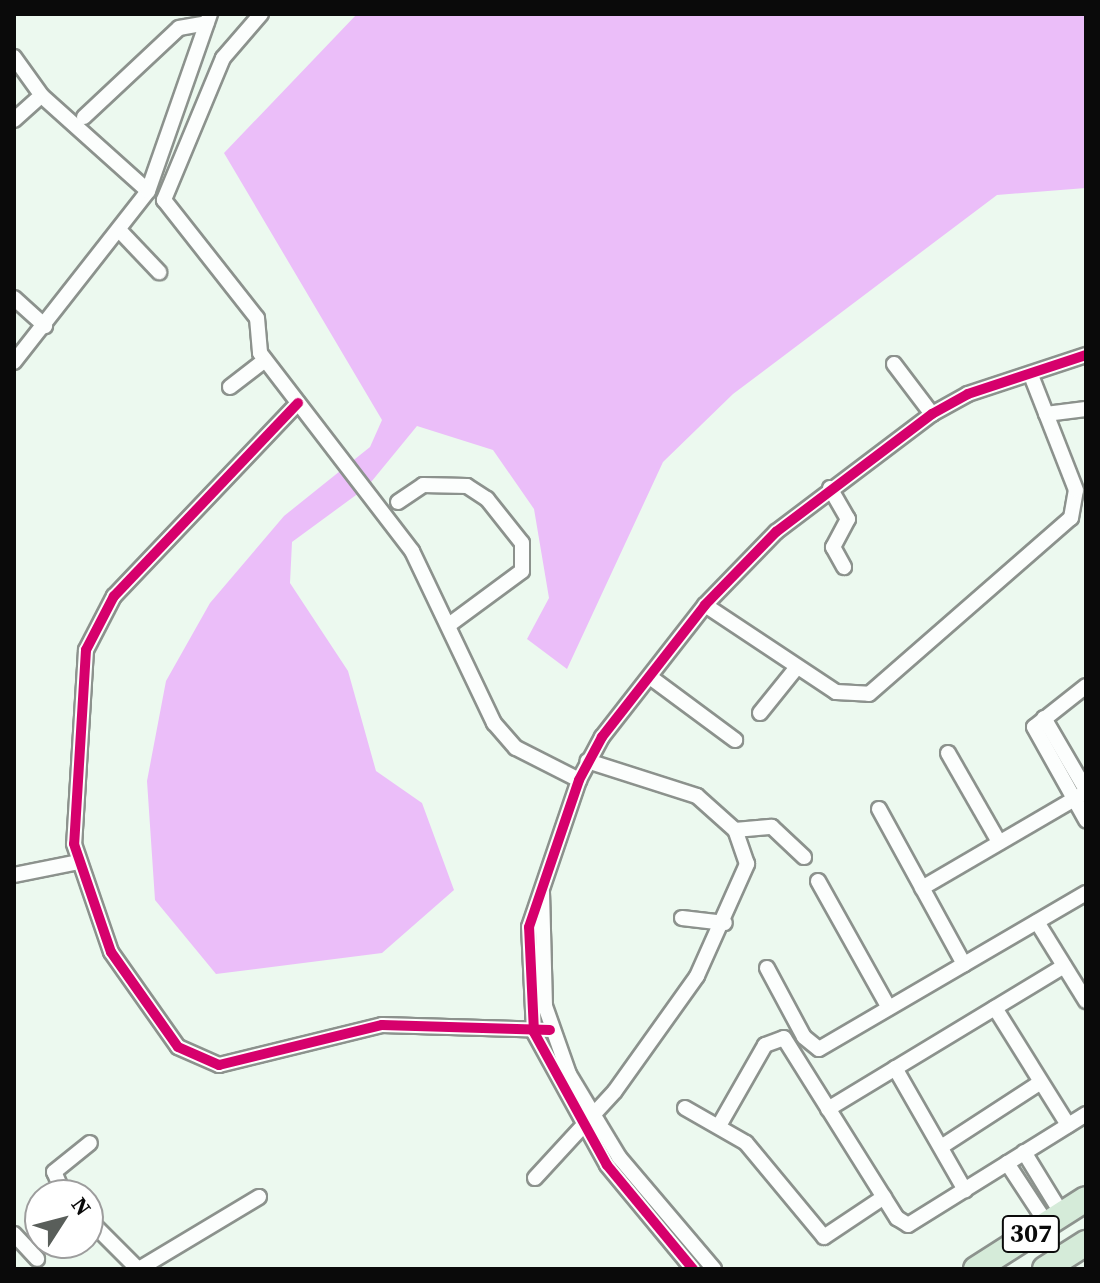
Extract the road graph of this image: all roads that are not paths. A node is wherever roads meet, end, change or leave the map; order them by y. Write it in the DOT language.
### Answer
graph roads {
  1 [pos="261,14"];
  2 [pos="209,18"];
  3 [pos="14,57"];
  4 [pos="36,100"];
  5 [pos="84,117"];
  6 [pos="14,120"];
  7 [pos="148,191"];
  8 [pos="120,231"];
  9 [pos="159,272"];
  10 [pos="14,298"];
  11 [pos="45,326"];
  12 [pos="1086,355"];
  13 [pos="265,360"];
  14 [pos="14,362"];
  15 [pos="894,364"];
  16 [pos="1031,375"];
  17 [pos="230,387"];
  18 [pos="298,403"];
  19 [pos="1086,409"];
  20 [pos="932,414"];
  21 [pos="1046,414"];
  22 [pos="830,488"];
  23 [pos="398,502"];
  24 [pos="844,567"];
  25 [pos="705,605"];
  26 [pos="450,624"];
  27 [pos="797,667"];
  28 [pos="650,677"];
  29 [pos="1086,686"];
  30 [pos="760,713"];
  31 [pos="735,740"];
  32 [pos="948,753"];
  33 [pos="587,761"];
  34 [pos="579,780"];
  35 [pos="1082,793"];
  36 [pos="879,809"];
  37 [pos="1086,820"];
  38 [pos="735,830"];
  39 [pos="999,842"];
  40 [pos="804,857"];
  41 [pos="79,862"];
  42 [pos="14,875"];
  43 [pos="818,881"];
  44 [pos="922,888"];
  45 [pos="542,892"];
  46 [pos="1086,893"];
  47 [pos="682,918"];
  48 [pos="1037,922"];
  49 [pos="725,923"];
  50 [pos="964,964"];
  51 [pos="1064,966"];
  52 [pos="767,968"];
  53 [pos="1086,1001"];
  54 [pos="889,1008"];
  55 [pos="995,1008"];
  56 [pos="550,1030"];
  57 [pos="534,1032"];
  58 [pos="895,1068"];
  59 [pos="1041,1082"];
  60 [pos="685,1108"];
  61 [pos="828,1109"];
  62 [pos="1086,1114"];
  63 [pos="593,1115"];
  64 [pos="720,1124"];
  65 [pos="1068,1125"];
  66 [pos="583,1129"];
  67 [pos="90,1143"];
  68 [pos="941,1147"];
  69 [pos="1024,1152"];
  70 [pos="1007,1163"];
  71 [pos="535,1178"];
  72 [pos="57,1179"];
  73 [pos="965,1190"];
  74 [pos="259,1197"];
  75 [pos="884,1197"];
  76 [pos="1086,1199"];
  77 [pos="1054,1219"];
  78 [pos="104,1235"];
  79 [pos="1086,1243"];
  80 [pos="139,1269"];
  81 [pos="693,1269"];
  82 [pos="714,1269"];
  83 [pos="976,1269"];
  84 [pos="1045,1269"];
  1 -- 13 [label="street"];
  2 -- 5 [label="street"];
  2 -- 7 [label="street"];
  3 -- 7 [label="street"];
  4 -- 6 [label="street"];
  7 -- 8 [label="street"];
  8 -- 9 [label="street"];
  8 -- 11 [label="street"];
  10 -- 11 [label="street"];
  11 -- 14 [label="street"];
  12 -- 16 [label="street"];
  13 -- 17 [label="street"];
  13 -- 18 [label="street"];
  15 -- 20 [label="street"];
  16 -- 20 [label="street"];
  16 -- 21 [label="street"];
  18 -- 26 [label="street"];
  18 -- 41 [label="street"];
  19 -- 21 [label="street"];
  20 -- 22 [label="street"];
  21 -- 27 [label="street"];
  22 -- 24 [label="street"];
  22 -- 25 [label="street"];
  23 -- 26 [label="street"];
  25 -- 27 [label="street"];
  25 -- 28 [label="street"];
  26 -- 34 [label="street"];
  27 -- 30 [label="street"];
  28 -- 31 [label="street"];
  28 -- 33 [label="street"];
  29 -- 35 [label="street"];
  32 -- 39 [label="street"];
  33 -- 34 [label="street"];
  33 -- 38 [label="street"];
  34 -- 45 [label="street"];
  35 -- 37 [label="street"];
  35 -- 39 [label="street"];
  36 -- 44 [label="street"];
  38 -- 40 [label="street"];
  38 -- 49 [label="street"];
  39 -- 44 [label="street"];
  41 -- 42 [label="street"];
  41 -- 57 [label="street"];
  43 -- 54 [label="street"];
  44 -- 50 [label="street"];
  45 -- 56 [label="street"];
  45 -- 57 [label="street"];
  46 -- 48 [label="street"];
  47 -- 49 [label="street"];
  48 -- 50 [label="street"];
  48 -- 51 [label="street"];
  49 -- 63 [label="street"];
  50 -- 54 [label="street"];
  51 -- 53 [label="street"];
  51 -- 55 [label="street"];
  52 -- 54 [label="street"];
  55 -- 58 [label="street"];
  55 -- 59 [label="street"];
  56 -- 57 [label="street"];
  56 -- 63 [label="street"];
  57 -- 66 [label="street"];
  58 -- 61 [label="street"];
  58 -- 68 [label="street"];
  59 -- 65 [label="street"];
  59 -- 68 [label="street"];
  60 -- 64 [label="street"];
  61 -- 64 [label="street"];
  61 -- 75 [label="street"];
  62 -- 65 [label="street"];
  63 -- 66 [label="street"];
  63 -- 82 [label="street"];
  64 -- 75 [label="street"];
  65 -- 69 [label="street"];
  66 -- 71 [label="street"];
  66 -- 81 [label="street"];
  67 -- 72 [label="street"];
  68 -- 73 [label="street"];
  69 -- 70 [label="street"];
  69 -- 77 [label="street"];
  70 -- 73 [label="street"];
  70 -- 77 [label="street"];
  73 -- 75 [label="street"];
  74 -- 80 [label="street"];
  76 -- 77 [label="main road, 307"];
  77 -- 83 [label="main road, 307"];
  78 -- 80 [label="street"];
  79 -- 84 [label="main road, 307"];
}
